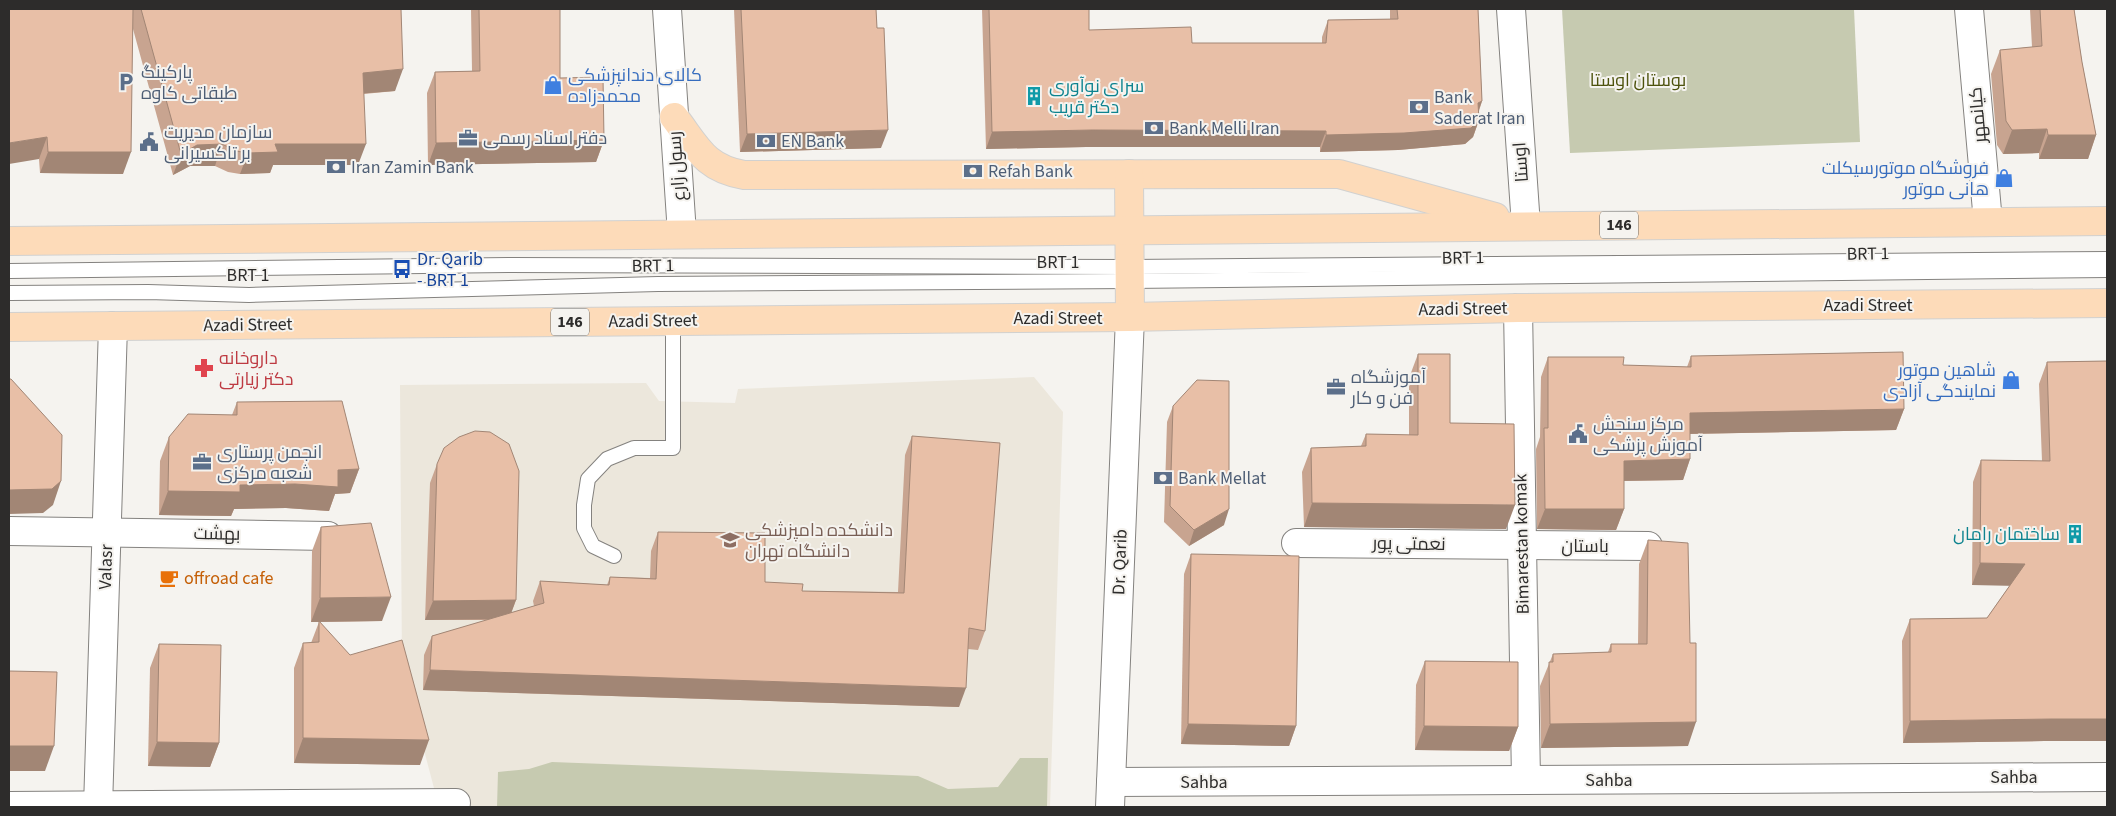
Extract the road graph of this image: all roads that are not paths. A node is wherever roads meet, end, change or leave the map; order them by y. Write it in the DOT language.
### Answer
graph roads {
  1 [pos="667,9"];
  2 [pos="1511,9"];
  3 [pos="1969,9"];
  4 [pos="674,117"];
  5 [pos="1130,174"];
  6 [pos="2107,220"];
  7 [pos="1988,222"];
  8 [pos="1526,226"];
  9 [pos="1130,229"];
  10 [pos="682,234"];
  11 [pos="9,240"];
  12 [pos="2107,259"];
  13 [pos="2107,270"];
  14 [pos="9,271"];
  15 [pos="1130,274"];
  16 [pos="9,293"];
  17 [pos="2107,303"];
  18 [pos="1518,308"];
  19 [pos="1130,317"];
  20 [pos="674,321"];
  21 [pos="114,326"];
  22 [pos="9,327"];
  23 [pos="9,531"];
  24 [pos="107,532"];
  25 [pos="328,536"];
  26 [pos="1296,543"];
  27 [pos="1522,545"];
  28 [pos="1648,546"];
  29 [pos="614,556"];
  30 [pos="2107,777"];
  31 [pos="1526,780"];
  32 [pos="1111,795"];
  33 [pos="456,803"];
  34 [pos="9,806"];
  35 [pos="98,806"];
  1 -- 4 [label="street, رسول زارع"];
  2 -- 8 [label="street, اوستا"];
  3 -- 7 [label="street, کیانمهر"];
  4 -- 5 [label="main road"];
  4 -- 10 [label="street, رسول زارع"];
  5 -- 8 [label="main road"];
  5 -- 9 [label="main road"];
  6 -- 7 [label="main road, 146"];
  7 -- 8 [label="main road, 146"];
  8 -- 9 [label="main road, 146"];
  9 -- 10 [label="main road, 146"];
  9 -- 15 [label="main road"];
  10 -- 11 [label="main road, 146"];
  12 -- 15 [label="lane, BRT 1"];
  13 -- 15 [label="lane, BRT 1"];
  14 -- 15 [label="lane, BRT 1"];
  15 -- 16 [label="lane, BRT 1"];
  15 -- 19 [label="main road"];
  17 -- 18 [label="main road, Azadi Street / 146"];
  18 -- 19 [label="main road, Azadi Street / 146"];
  18 -- 27 [label="street, Bimarestan komak"];
  19 -- 20 [label="main road, Azadi Street / 146"];
  19 -- 32 [label="street, Dr. Qarib"];
  20 -- 21 [label="main road, Azadi Street / 146"];
  20 -- 29 [label="lane"];
  21 -- 22 [label="main road, Azadi Street / 146"];
  21 -- 24 [label="street, Valasr"];
  23 -- 24 [label="street, بهشت"];
  24 -- 25 [label="street, بهشت"];
  24 -- 35 [label="street, Valasr"];
  26 -- 27 [label="street, نعمتی پور"];
  27 -- 28 [label="street, باستان"];
  27 -- 31 [label="street, Bimarestan komak"];
  30 -- 31 [label="street, Sahba"];
  31 -- 32 [label="street, Sahba"];
  33 -- 35 [label="street"];
  34 -- 35 [label="street"];
}
